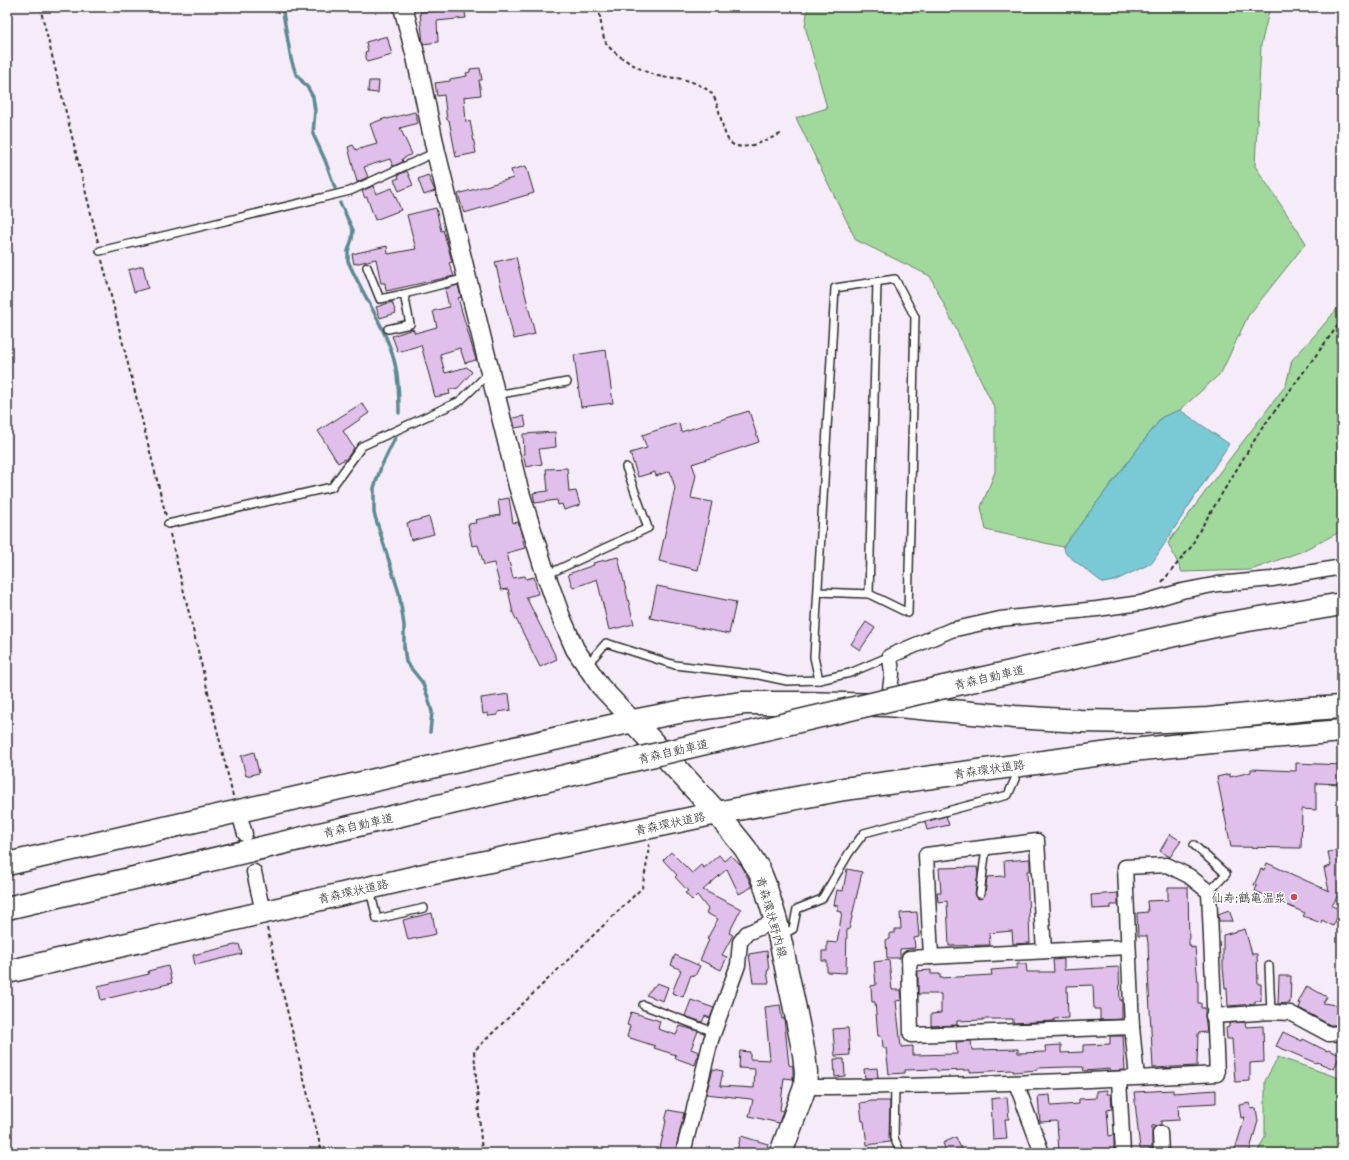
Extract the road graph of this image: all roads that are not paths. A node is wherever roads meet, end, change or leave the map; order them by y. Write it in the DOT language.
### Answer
graph roads {
  1 [pos="403,7"];
  2 [pos="436,152"];
  3 [pos="100,251"];
  4 [pos="367,267"];
  5 [pos="467,278"];
  6 [pos="877,282"];
  7 [pos="404,294"];
  8 [pos="388,329"];
  9 [pos="490,372"];
  10 [pos="567,382"];
  11 [pos="496,395"];
  12 [pos="626,467"];
  13 [pos="168,524"];
  14 [pos="1342,567"];
  15 [pos="546,575"];
  16 [pos="818,592"];
  17 [pos="870,594"];
  18 [pos="1342,604"];
  19 [pos="890,656"];
  20 [pos="585,666"];
  21 [pos="819,680"];
  22 [pos="888,704"];
  23 [pos="1342,707"];
  24 [pos="633,721"];
  25 [pos="1342,731"];
  26 [pos="1014,779"];
  27 [pos="238,810"];
  28 [pos="717,814"];
  29 [pos="245,834"];
  30 [pos="1194,845"];
  31 [pos="986,848"];
  32 [pos="7,864"];
  33 [pos="254,872"];
  34 [pos="369,887"];
  35 [pos="1209,892"];
  36 [pos="980,894"];
  37 [pos="7,908"];
  38 [pos="424,908"];
  39 [pos="263,912"];
  40 [pos="777,928"];
  41 [pos="1128,947"];
  42 [pos="1044,951"];
  43 [pos="931,956"];
  44 [pos="1269,966"];
  45 [pos="7,972"];
  46 [pos="643,1005"];
  47 [pos="1271,1012"];
  48 [pos="1213,1016"];
  49 [pos="1132,1027"];
  50 [pos="714,1032"];
  51 [pos="1342,1033"];
  52 [pos="1136,1078"];
  53 [pos="1119,1080"];
  54 [pos="1016,1082"];
  55 [pos="804,1087"];
  56 [pos="896,1087"];
  57 [pos="1160,1133"];
  58 [pos="683,1153"];
  59 [pos="781,1153"];
  60 [pos="901,1153"];
  61 [pos="1042,1153"];
  62 [pos="1123,1153"];
  63 [pos="1161,1153"];
  1 -- 2 [label="street"];
  2 -- 3 [label="lane"];
  2 -- 5 [label="street"];
  4 -- 7 [label="lane"];
  5 -- 7 [label="lane"];
  5 -- 9 [label="street"];
  6 -- 16 [label="lane"];
  6 -- 17 [label="lane"];
  6 -- 17 [label="lane"];
  7 -- 8 [label="lane"];
  9 -- 11 [label="street"];
  9 -- 13 [label="lane"];
  10 -- 11 [label="lane"];
  11 -- 15 [label="street"];
  12 -- 15 [label="lane"];
  14 -- 19 [label="street"];
  15 -- 20 [label="street"];
  16 -- 17 [label="lane"];
  16 -- 21 [label="lane"];
  18 -- 37 [label="main road, 青森自動車道, bridge"];
  19 -- 21 [label="lane"];
  19 -- 22 [label="street"];
  20 -- 21 [label="lane"];
  20 -- 24 [label="street"];
  22 -- 23 [label="main road"];
  22 -- 24 [label="main road"];
  24 -- 27 [label="main road"];
  24 -- 28 [label="main road, 青森環状野内線"];
  25 -- 28 [label="main road, 青森環状道路"];
  26 -- 40 [label="lane"];
  27 -- 29 [label="street"];
  27 -- 32 [label="main road"];
  28 -- 34 [label="main road, 青森環状道路"];
  28 -- 40 [label="main road, 青森環状野内線"];
  30 -- 35 [label="lane"];
  31 -- 36 [label="lane"];
  31 -- 42 [label="street"];
  31 -- 43 [label="street"];
  33 -- 39 [label="street"];
  34 -- 38 [label="lane"];
  34 -- 39 [label="main road, 青森環状道路"];
  35 -- 41 [label="street"];
  35 -- 48 [label="street"];
  39 -- 45 [label="main road, 青森環状道路"];
  40 -- 50 [label="street"];
  40 -- 55 [label="main road, 青森環状野内線"];
  41 -- 42 [label="street"];
  41 -- 49 [label="street"];
  42 -- 43 [label="street"];
  43 -- 49 [label="street"];
  44 -- 47 [label="lane"];
  46 -- 50 [label="lane"];
  47 -- 48 [label="street"];
  47 -- 51 [label="street"];
  48 -- 52 [label="street"];
  49 -- 52 [label="street"];
  50 -- 58 [label="street"];
  52 -- 53 [label="street"];
  53 -- 54 [label="street"];
  53 -- 62 [label="street"];
  54 -- 56 [label="street"];
  54 -- 61 [label="street"];
  55 -- 56 [label="street"];
  55 -- 59 [label="main road, 青森環状野内線"];
  56 -- 60 [label="lane"];
  57 -- 63 [label="street"];
}
